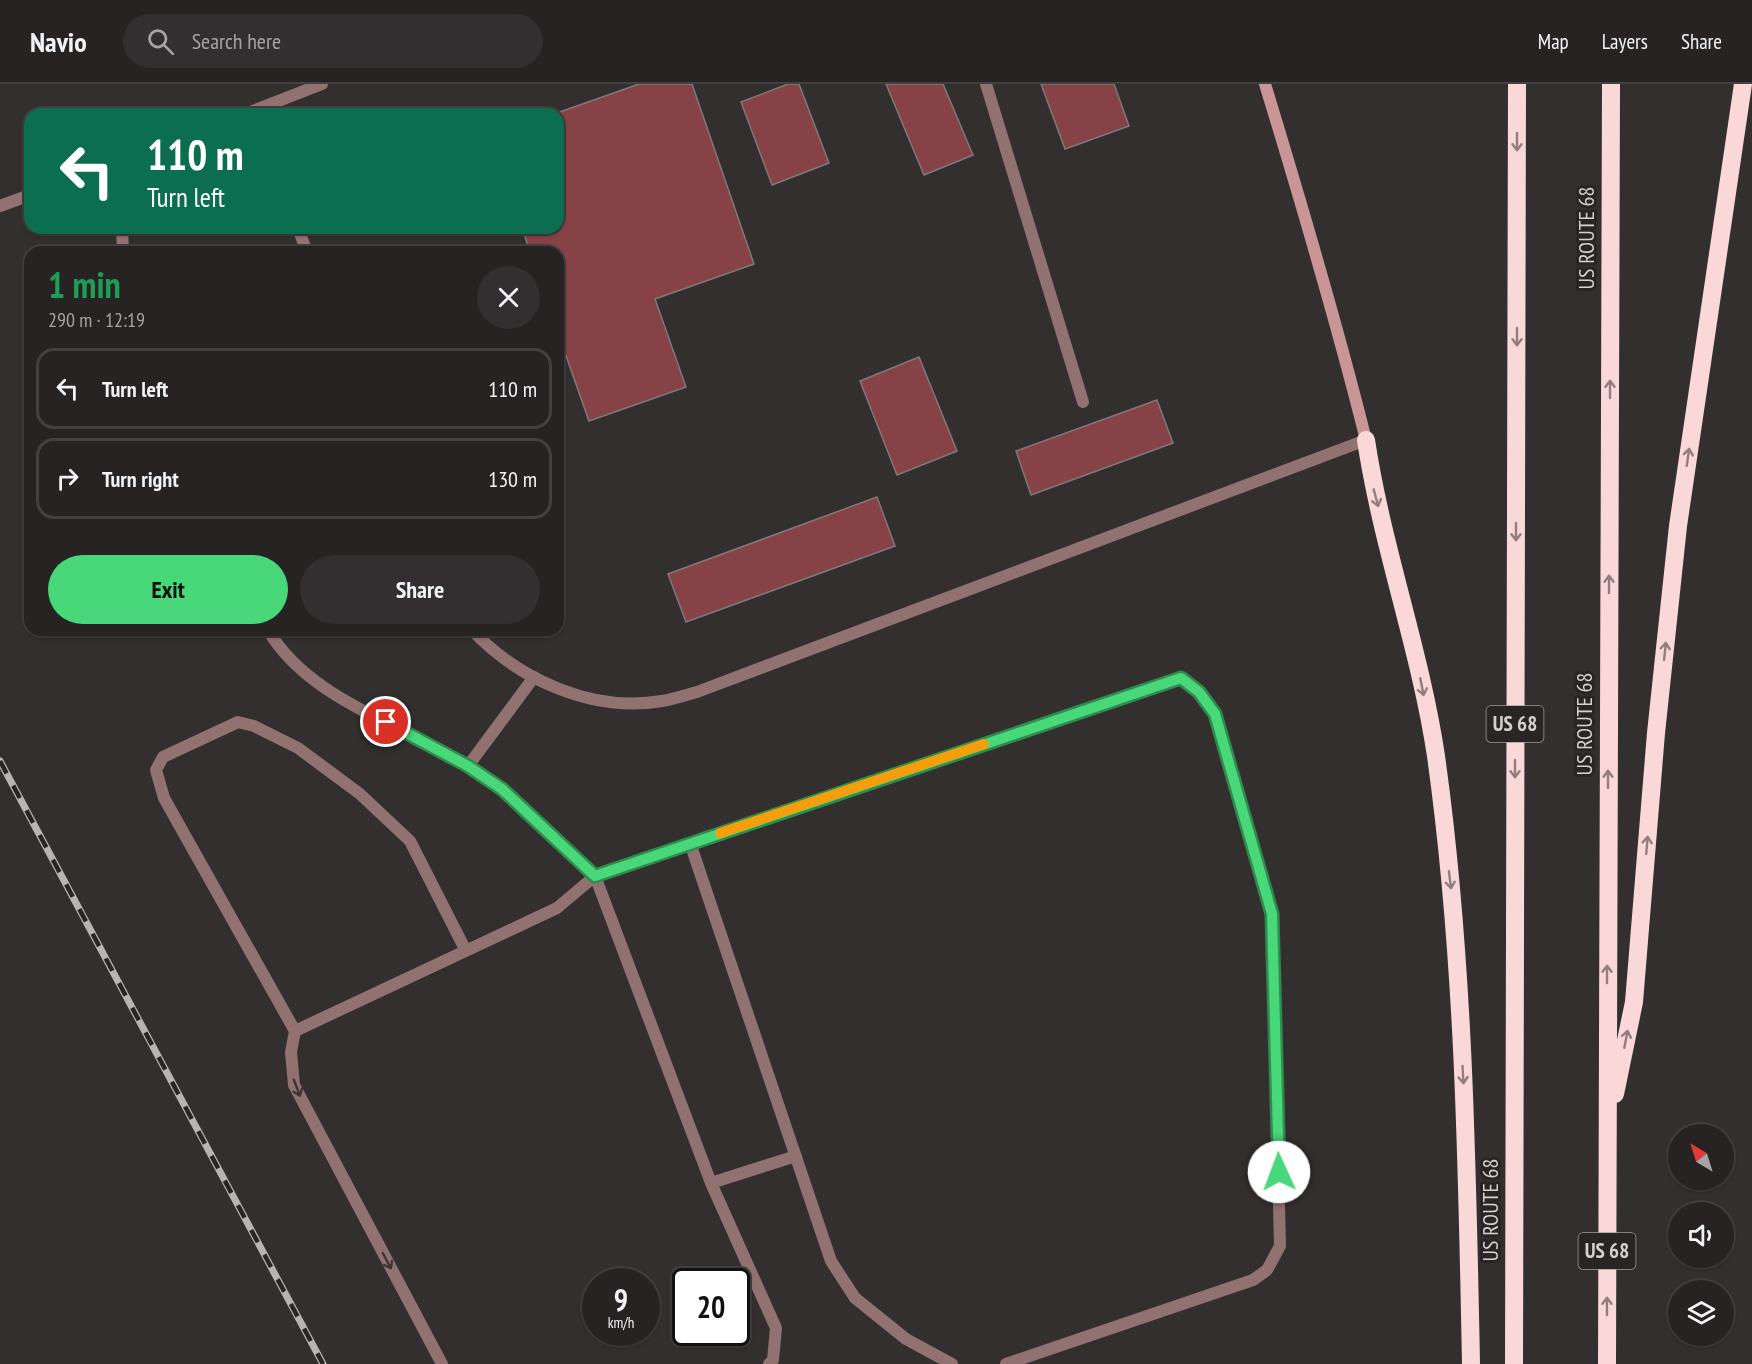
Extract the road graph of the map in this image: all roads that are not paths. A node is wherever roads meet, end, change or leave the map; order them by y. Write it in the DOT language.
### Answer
graph roads {
  1 [pos="322,84"];
  2 [pos="986,84"];
  3 [pos="1265,84"];
  4 [pos="1517,84"];
  5 [pos="1611,84"];
  6 [pos="1743,84"];
  7 [pos="262,108"];
  8 [pos="24,197"];
  9 [pos="0,206"];
  10 [pos="1083,402"];
  11 [pos="1366,440"];
  12 [pos="271,636"];
  13 [pos="479,636"];
  14 [pos="534,677"];
  15 [pos="468,766"];
  16 [pos="690,843"];
  17 [pos="595,876"];
  18 [pos="465,951"];
  19 [pos="295,1031"];
  20 [pos="1607,1137"];
  21 [pos="796,1156"];
  22 [pos="711,1183"];
  23 [pos="442,1364"];
  24 [pos="769,1364"];
  25 [pos="952,1364"];
  26 [pos="1005,1364"];
  27 [pos="1471,1364"];
  28 [pos="1514,1364"];
  29 [pos="1606,1364"];
  1 -- 7 [label="street"];
  2 -- 10 [label="street"];
  3 -- 11 [label="main road"];
  4 -- 28 [label="highway, US ROUTE 68 / US 68, one-way"];
  20 -- 5 [label="highway, US ROUTE 68 / US 68, one-way"];
  20 -- 6 [label="highway, one-way"];
  8 -- 9 [label="street"];
  11 -- 14 [label="street"];
  11 -- 27 [label="highway, one-way"];
  12 -- 15 [label="street"];
  13 -- 14 [label="street"];
  14 -- 15 [label="street"];
  15 -- 17 [label="street"];
  16 -- 17 [label="street"];
  16 -- 21 [label="street"];
  16 -- 26 [label="street"];
  17 -- 18 [label="street"];
  17 -- 22 [label="street"];
  18 -- 19 [label="street"];
  18 -- 19 [label="street"];
  19 -- 23 [label="street, one-way"];
  29 -- 20 [label="highway, US ROUTE 68 / US 68, one-way"];
  21 -- 22 [label="street"];
  21 -- 25 [label="street"];
  22 -- 24 [label="street"];
}
